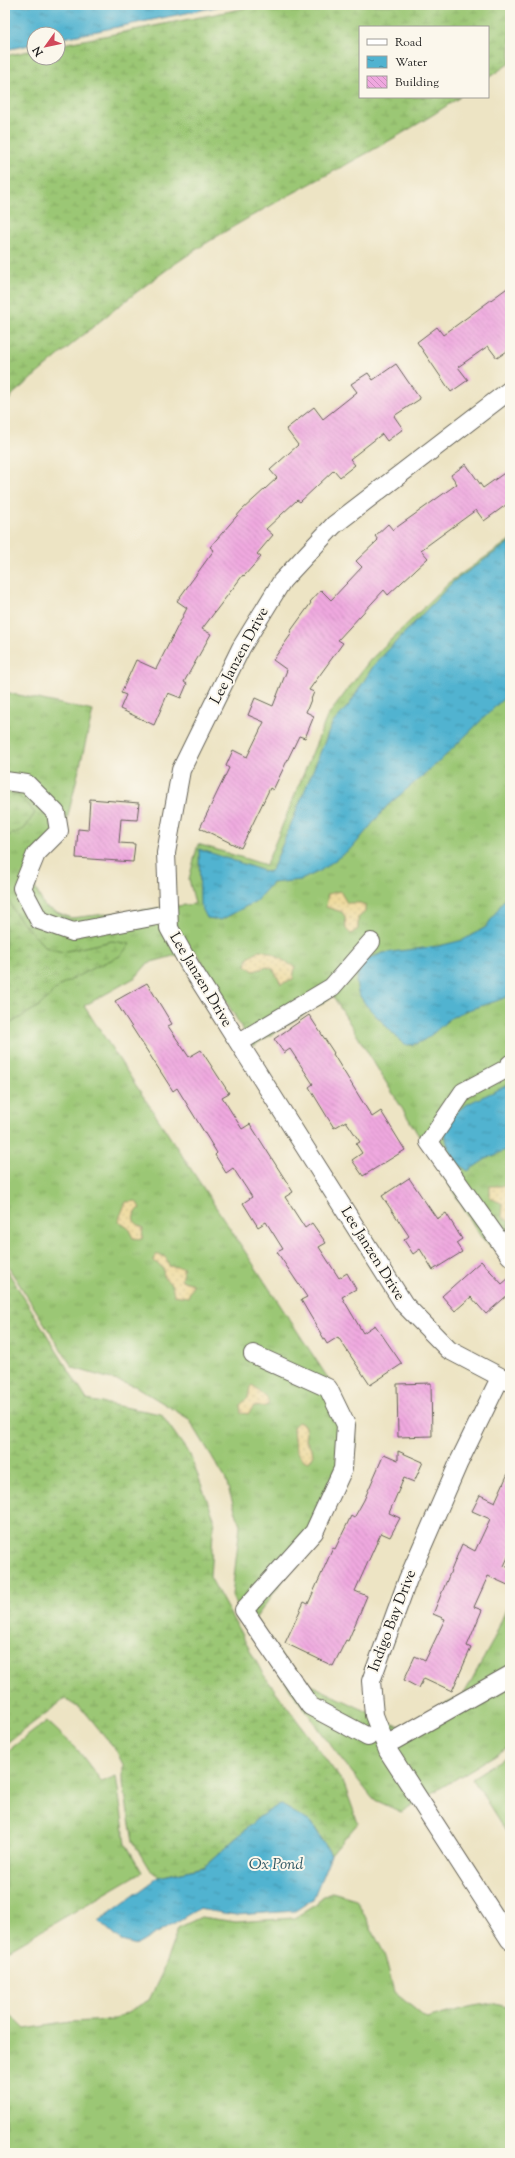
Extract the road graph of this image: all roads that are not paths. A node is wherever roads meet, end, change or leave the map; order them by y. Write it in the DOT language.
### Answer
graph roads {
  1 [pos="510,390"];
  2 [pos="5,781"];
  3 [pos="162,915"];
  4 [pos="371,942"];
  5 [pos="243,1040"];
  6 [pos="510,1064"];
  7 [pos="510,1256"];
  8 [pos="253,1354"];
  9 [pos="505,1380"];
  10 [pos="510,1675"];
  11 [pos="368,1737"];
  12 [pos="395,1740"];
  13 [pos="510,1940"];
  1 -- 9 [label="street, Lee Janzen Drive"];
  2 -- 3 [label="street"];
  4 -- 5 [label="street"];
  6 -- 7 [label="street"];
  8 -- 11 [label="street"];
  9 -- 13 [label="street, Indigo Bay Drive"];
  10 -- 12 [label="street"];
}
